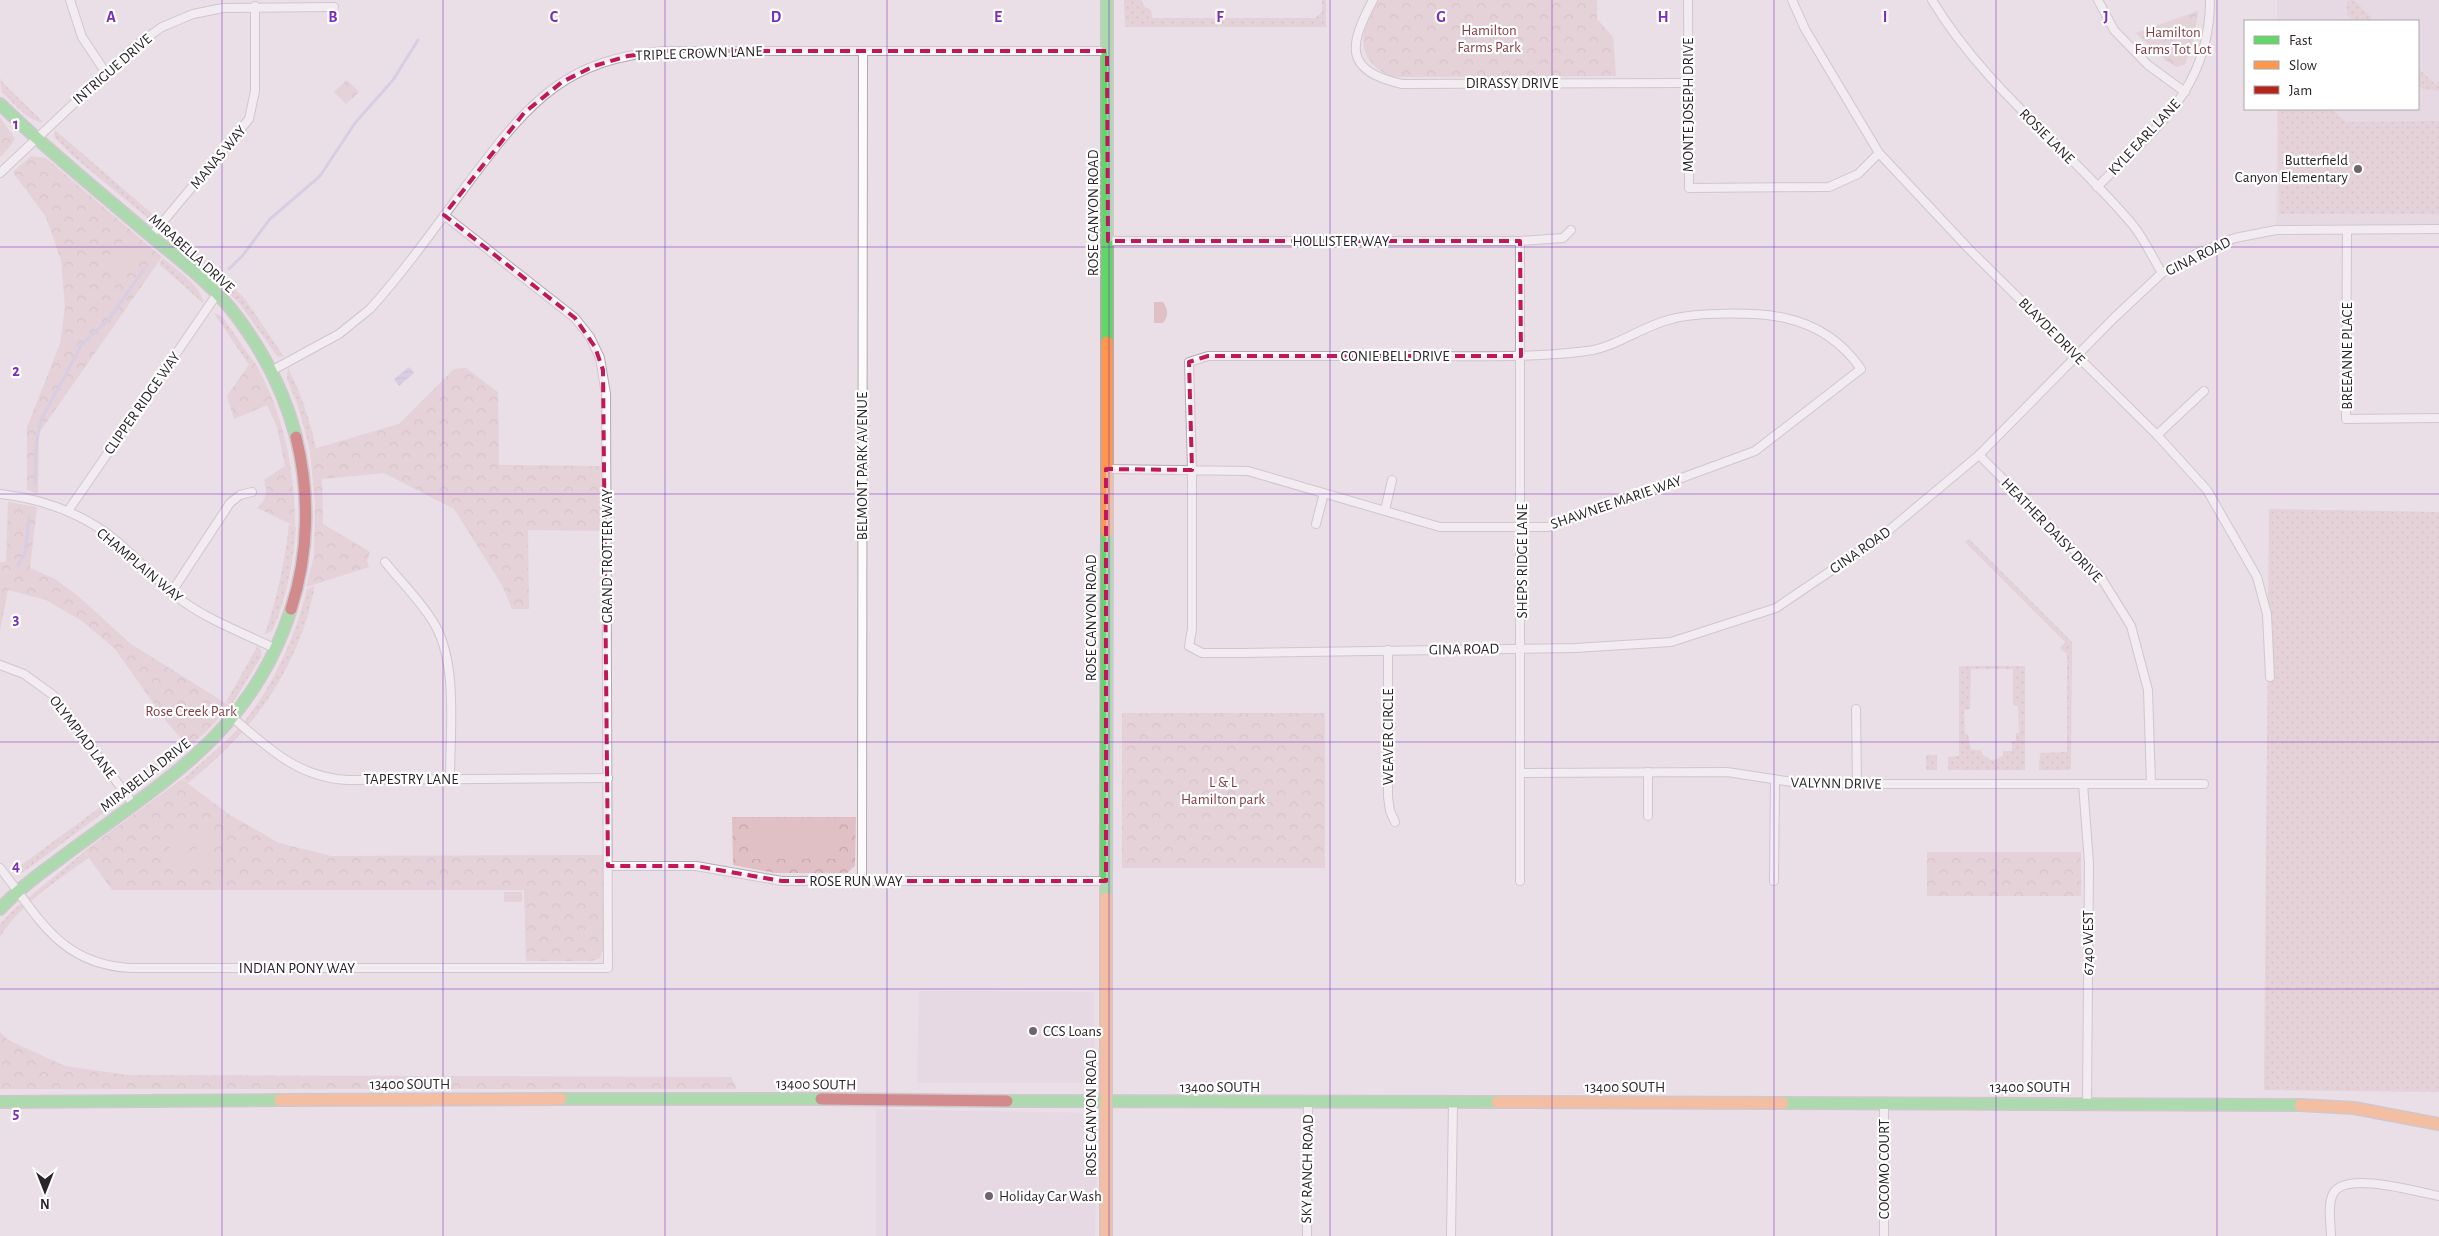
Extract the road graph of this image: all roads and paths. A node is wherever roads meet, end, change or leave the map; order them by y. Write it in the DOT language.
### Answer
graph roads {
  1 [pos="70,0"];
  2 [pos="1107,0"];
  3 [pos="1373,0"];
  4 [pos="1688,0"];
  5 [pos="1792,0"];
  6 [pos="1932,0"];
  7 [pos="2098,0"];
  8 [pos="2210,0"];
  9 [pos="255,6"];
  10 [pos="334,7"];
  11 [pos="863,51"];
  12 [pos="1107,51"];
  13 [pos="106,73"];
  14 [pos="1688,83"];
  15 [pos="2185,92"];
  16 [pos="0,104"];
  17 [pos="36,138"];
  18 [pos="1879,153"];
  19 [pos="0,172"];
  20 [pos="2097,186"];
  21 [pos="444,215"];
  22 [pos="2439,229"];
  23 [pos="1571,230"];
  24 [pos="2347,230"];
  25 [pos="152,236"];
  26 [pos="1108,241"];
  27 [pos="1520,241"];
  28 [pos="2162,273"];
  29 [pos="217,294"];
  30 [pos="1521,356"];
  31 [pos="2077,356"];
  32 [pos="1861,369"];
  33 [pos="271,370"];
  34 [pos="2204,391"];
  35 [pos="2439,418"];
  36 [pos="2157,435"];
  37 [pos="1979,455"];
  38 [pos="1106,469"];
  39 [pos="1192,470"];
  40 [pos="1392,480"];
  41 [pos="252,492"];
  42 [pos="1324,493"];
  43 [pos="0,494"];
  44 [pos="1385,510"];
  45 [pos="68,511"];
  46 [pos="1316,524"];
  47 [pos="1522,528"];
  48 [pos="385,562"];
  49 [pos="171,593"];
  50 [pos="1189,646"];
  51 [pos="276,649"];
  52 [pos="1522,649"];
  53 [pos="1388,650"];
  54 [pos="0,665"];
  55 [pos="2270,677"];
  56 [pos="1856,709"];
  57 [pos="233,718"];
  58 [pos="1648,772"];
  59 [pos="1522,773"];
  60 [pos="608,778"];
  61 [pos="450,779"];
  62 [pos="1775,780"];
  63 [pos="1857,784"];
  64 [pos="2083,784"];
  65 [pos="2151,784"];
  66 [pos="2204,784"];
  67 [pos="132,804"];
  68 [pos="1648,816"];
  69 [pos="1396,822"];
  70 [pos="608,866"];
  71 [pos="0,868"];
  72 [pos="862,881"];
  73 [pos="1106,881"];
  74 [pos="1520,881"];
  75 [pos="1774,881"];
  76 [pos="17,890"];
  77 [pos="0,909"];
  78 [pos="608,968"];
  79 [pos="0,1102"];
  80 [pos="1106,1102"];
  81 [pos="1308,1102"];
  82 [pos="1453,1102"];
  83 [pos="1884,1102"];
  84 [pos="2087,1102"];
  85 [pos="2439,1124"];
  86 [pos="2439,1196"];
  87 [pos="1106,1236"];
  88 [pos="1307,1236"];
  89 [pos="1451,1236"];
  90 [pos="1884,1236"];
  91 [pos="2331,1236"];
  1 -- 13 [label="street"];
  2 -- 12 [label="street, ROSE CANYON ROAD"];
  3 -- 14 [label="street, DIRASSY DRIVE"];
  4 -- 14 [label="street, MONTE JOSEPH DRIVE"];
  5 -- 18 [label="street, BLAYDE DRIVE"];
  6 -- 20 [label="street, ROSIE LANE"];
  7 -- 15 [label="street"];
  8 -- 15 [label="street, KYLE EARL LANE"];
  9 -- 10 [label="street, INTRIGUE DRIVE"];
  9 -- 13 [label="street, INTRIGUE DRIVE"];
  9 -- 25 [label="street, MANAS WAY"];
  11 -- 12 [label="street, TRIPLE CROWN LANE"];
  11 -- 21 [label="street, TRIPLE CROWN LANE"];
  11 -- 72 [label="street, BELMONT PARK AVENUE"];
  12 -- 26 [label="street, ROSE CANYON ROAD"];
  13 -- 17 [label="street, INTRIGUE DRIVE"];
  14 -- 18 [label="street, MONTE JOSEPH DRIVE"];
  15 -- 20 [label="street, KYLE EARL LANE"];
  16 -- 17 [label="street, MIRABELLA DRIVE"];
  17 -- 19 [label="street, INTRIGUE DRIVE"];
  17 -- 25 [label="street, MIRABELLA DRIVE"];
  18 -- 31 [label="street, BLAYDE DRIVE"];
  20 -- 28 [label="street, ROSIE LANE"];
  21 -- 33 [label="street, TRIPLE CROWN LANE"];
  21 -- 60 [label="street, GRAND TROTTER WAY"];
  22 -- 24 [label="street, GINA ROAD"];
  23 -- 27 [label="street, HOLLISTER WAY"];
  24 -- 28 [label="street, GINA ROAD"];
  24 -- 35 [label="street, BREEANNE PLACE"];
  25 -- 29 [label="street, MIRABELLA DRIVE"];
  26 -- 27 [label="street, HOLLISTER WAY"];
  26 -- 38 [label="street, ROSE CANYON ROAD"];
  27 -- 30 [label="street, SHEPS RIDGE LANE"];
  28 -- 31 [label="street, GINA ROAD"];
  29 -- 33 [label="street, MIRABELLA DRIVE"];
  29 -- 45 [label="street, CLIPPER RIDGE WAY"];
  30 -- 32 [label="street, CONIE BELL DRIVE"];
  30 -- 39 [label="street, CONIE BELL DRIVE"];
  30 -- 47 [label="street, SHEPS RIDGE LANE"];
  31 -- 36 [label="street, BLAYDE DRIVE"];
  31 -- 37 [label="street, GINA ROAD"];
  32 -- 47 [label="street, SHAWNEE MARIE WAY"];
  33 -- 51 [label="street, MIRABELLA DRIVE"];
  34 -- 36 [label="street"];
  36 -- 55 [label="street, BLAYDE DRIVE"];
  37 -- 52 [label="street, GINA ROAD"];
  37 -- 65 [label="street, HEATHER DAISY DRIVE"];
  38 -- 39 [label="street, SHAWNEE MARIE WAY"];
  38 -- 73 [label="street, ROSE CANYON ROAD"];
  39 -- 42 [label="street, SHAWNEE MARIE WAY"];
  39 -- 50 [label="street, CONIE BELL DRIVE"];
  40 -- 44 [label="street"];
  41 -- 49 [label="street"];
  42 -- 44 [label="street, SHAWNEE MARIE WAY"];
  42 -- 46 [label="street"];
  43 -- 45 [label="street, CHAMPLAIN WAY"];
  44 -- 47 [label="street, SHAWNEE MARIE WAY"];
  45 -- 49 [label="street, CHAMPLAIN WAY"];
  47 -- 52 [label="street, SHEPS RIDGE LANE"];
  48 -- 61 [label="street"];
  49 -- 51 [label="street, CHAMPLAIN WAY"];
  50 -- 53 [label="street, GINA ROAD"];
  51 -- 57 [label="street, MIRABELLA DRIVE"];
  52 -- 53 [label="street, GINA ROAD"];
  52 -- 59 [label="street, SHEPS RIDGE LANE"];
  53 -- 69 [label="street, WEAVER CIRCLE"];
  54 -- 67 [label="street, OLYMPIAD LANE"];
  56 -- 63 [label="street"];
  57 -- 61 [label="street, TAPESTRY LANE"];
  57 -- 67 [label="street, MIRABELLA DRIVE"];
  58 -- 59 [label="street, VALYNN DRIVE"];
  58 -- 62 [label="street, VALYNN DRIVE"];
  58 -- 68 [label="street"];
  59 -- 74 [label="street, SHEPS RIDGE LANE"];
  60 -- 61 [label="street, TAPESTRY LANE"];
  60 -- 70 [label="street, GRAND TROTTER WAY"];
  62 -- 63 [label="street, VALYNN DRIVE"];
  62 -- 75 [label="street"];
  63 -- 64 [label="street, VALYNN DRIVE"];
  64 -- 65 [label="street, VALYNN DRIVE"];
  64 -- 84 [label="street, 6740 WEST"];
  65 -- 66 [label="street, VALYNN DRIVE"];
  67 -- 76 [label="street, MIRABELLA DRIVE"];
  70 -- 72 [label="street, ROSE RUN WAY"];
  70 -- 78 [label="street, GRAND TROTTER WAY"];
  71 -- 76 [label="street, INDIAN PONY WAY"];
  72 -- 73 [label="street, ROSE RUN WAY"];
  73 -- 80 [label="street, ROSE CANYON ROAD"];
  76 -- 77 [label="street, MIRABELLA DRIVE"];
  76 -- 78 [label="street, INDIAN PONY WAY"];
  79 -- 80 [label="street, 13400 SOUTH"];
  80 -- 81 [label="street, 13400 SOUTH"];
  80 -- 87 [label="street, ROSE CANYON ROAD"];
  81 -- 82 [label="street, 13400 SOUTH"];
  81 -- 88 [label="street, SKY RANCH ROAD"];
  82 -- 83 [label="street, 13400 SOUTH"];
  82 -- 89 [label="street"];
  83 -- 84 [label="street, 13400 SOUTH"];
  83 -- 90 [label="street, COCOMO COURT"];
  84 -- 85 [label="street, 13400 SOUTH"];
  86 -- 91 [label="street"];
}
